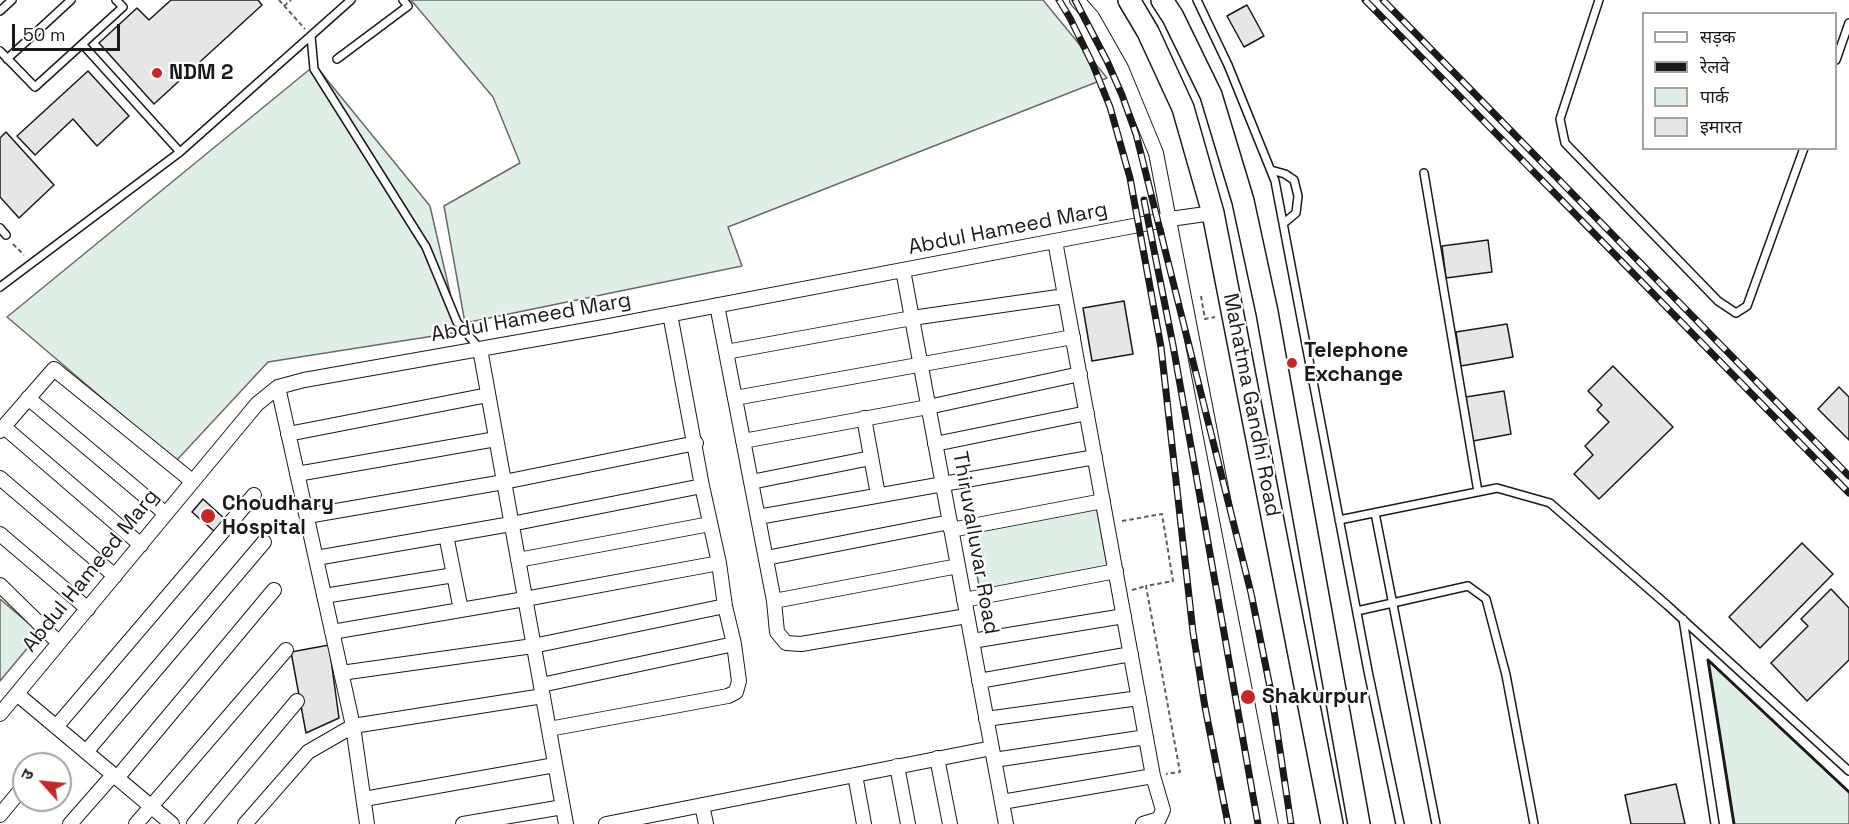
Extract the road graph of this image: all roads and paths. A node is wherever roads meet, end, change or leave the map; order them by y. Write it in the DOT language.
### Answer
graph roads {
  1 [pos="12,0"];
  2 [pos="71,0"];
  3 [pos="116,0"];
  4 [pos="279,0"];
  5 [pos="291,0"];
  6 [pos="351,0"];
  7 [pos="403,0"];
  8 [pos="1077,0"];
  9 [pos="1129,0"];
  10 [pos="1162,0"];
  11 [pos="1197,0"];
  12 [pos="1599,0"];
  13 [pos="284,6"];
  14 [pos="0,11"];
  15 [pos="1849,23"];
  16 [pos="311,36"];
  17 [pos="83,45"];
  18 [pos="0,51"];
  19 [pos="1837,57"];
  20 [pos="7,59"];
  21 [pos="337,59"];
  22 [pos="1803,150"];
  23 [pos="180,152"];
  24 [pos="1271,171"];
  25 [pos="1424,173"];
  26 [pos="1214,213"];
  27 [pos="1170,219"];
  28 [pos="1284,224"];
  29 [pos="0,228"];
  30 [pos="6,235"];
  31 [pos="1055,241"];
  32 [pos="30,262"];
  33 [pos="903,270"];
  34 [pos="0,287"];
  35 [pos="1065,296"];
  36 [pos="1201,296"];
  37 [pos="717,305"];
  38 [pos="670,314"];
  39 [pos="912,318"];
  40 [pos="1205,319"];
  41 [pos="1073,337"];
  42 [pos="480,349"];
  43 [pos="726,352"];
  44 [pos="920,364"];
  45 [pos="1080,374"];
  46 [pos="278,387"];
  47 [pos="488,395"];
  48 [pos="28,398"];
  49 [pos="735,398"];
  50 [pos="928,407"];
  51 [pos="1087,413"];
  52 [pos="864,418"];
  53 [pos="2,429"];
  54 [pos="288,434"];
  55 [pos="496,439"];
  56 [pos="743,441"];
  57 [pos="696,443"];
  58 [pos="935,444"];
  59 [pos="1095,457"];
  60 [pos="871,458"];
  61 [pos="297,474"];
  62 [pos="0,478"];
  63 [pos="192,481"];
  64 [pos="504,482"];
  65 [pos="751,482"];
  66 [pos="943,483"];
  67 [pos="702,486"];
  68 [pos="1478,492"];
  69 [pos="254,495"];
  70 [pos="878,495"];
  71 [pos="1103,501"];
  72 [pos="1374,513"];
  73 [pos="166,514"];
  74 [pos="307,516"];
  75 [pos="758,517"];
  76 [pos="1339,520"];
  77 [pos="1107,523"];
  78 [pos="511,524"];
  79 [pos="710,524"];
  80 [pos="950,526"];
  81 [pos="0,534"];
  82 [pos="446,535"];
  83 [pos="264,542"];
  84 [pos="141,544"];
  85 [pos="316,558"];
  86 [pos="766,558"];
  87 [pos="518,560"];
  88 [pos="719,563"];
  89 [pos="958,566"];
  90 [pos="1116,572"];
  91 [pos="454,575"];
  92 [pos="115,576"];
  93 [pos="0,585"];
  94 [pos="274,590"];
  95 [pos="324,596"];
  96 [pos="525,599"];
  97 [pos="964,600"];
  98 [pos="774,601"];
  99 [pos="1392,603"];
  100 [pos="725,606"];
  101 [pos="88,609"];
  102 [pos="461,610"];
  103 [pos="1356,610"];
  104 [pos="967,616"];
  105 [pos="1124,616"];
  106 [pos="1683,620"];
  107 [pos="332,632"];
  108 [pos="972,641"];
  109 [pos="59,643"];
  110 [pos="734,644"];
  111 [pos="533,645"];
  112 [pos="286,650"];
  113 [pos="1131,654"];
  114 [pos="341,673"];
  115 [pos="979,681"];
  116 [pos="542,690"];
  117 [pos="17,694"];
  118 [pos="1139,698"];
  119 [pos="297,701"];
  120 [pos="0,714"];
  121 [pos="986,719"];
  122 [pos="353,726"];
  123 [pos="56,727"];
  124 [pos="549,729"];
  125 [pos="1146,736"];
  126 [pos="86,752"];
  127 [pos="993,754"];
  128 [pos="937,758"];
  129 [pos="555,765"];
  130 [pos="897,766"];
  131 [pos="1849,771"];
  132 [pos="855,775"];
  133 [pos="115,776"];
  134 [pos="1153,776"];
  135 [pos="364,799"];
  136 [pos="12,800"];
  137 [pos="1002,802"];
  138 [pos="702,805"];
  139 [pos="151,806"];
  140 [pos="563,807"];
  141 [pos="0,814"];
  142 [pos="658,819"];
  143 [pos="614,823"];
  144 [pos="69,824"];
  145 [pos="136,824"];
  146 [pos="172,824"];
  147 [pos="194,824"];
  148 [pos="245,824"];
  149 [pos="367,824"];
  150 [pos="463,824"];
  151 [pos="566,824"];
  152 [pos="706,824"];
  153 [pos="864,824"];
  154 [pos="908,824"];
  155 [pos="950,824"];
  156 [pos="1006,824"];
  157 [pos="1143,824"];
  158 [pos="1286,824"];
  159 [pos="1332,824"];
  160 [pos="1359,824"];
  161 [pos="1400,824"];
  162 [pos="1436,824"];
  163 [pos="1534,824"];
  164 [pos="1715,824"];
  1 -- 14 [label="lane"];
  2 -- 20 [label="lane"];
  3 -- 17 [label="lane"];
  4 -- 13 [label="path"];
  5 -- 13 [label="path"];
  6 -- 16 [label="lane"];
  7 -- 21 [label="lane"];
  8 -- 27 [label="street"];
  9 -- 26 [label="main road, Mahatma Gandhi Road"];
  10 -- 160 [label="main road, Mahatma Gandhi Road"];
  11 -- 24 [label="lane"];
  12 -- 22 [label="lane"];
  13 -- 16 [label="path"];
  15 -- 19 [label="lane"];
  16 -- 23 [label="lane"];
  16 -- 42 [label="lane"];
  17 -- 20 [label="lane"];
  17 -- 23 [label="lane"];
  18 -- 20 [label="lane"];
  23 -- 32 [label="lane"];
  24 -- 28 [label="lane"];
  24 -- 28 [label="lane"];
  25 -- 68 [label="lane"];
  26 -- 27 [label="street, Abdul Hameed Marg"];
  26 -- 159 [label="main road, Mahatma Gandhi Road"];
  27 -- 31 [label="street, Abdul Hameed Marg"];
  27 -- 158 [label="street"];
  28 -- 76 [label="lane"];
  29 -- 30 [label="lane"];
  30 -- 32 [label="path"];
  31 -- 33 [label="street, Abdul Hameed Marg"];
  31 -- 35 [label="street"];
  32 -- 34 [label="lane"];
  33 -- 37 [label="street, Abdul Hameed Marg"];
  33 -- 39 [label="street, Thiruvalluvar Road"];
  35 -- 39 [label="street"];
  35 -- 41 [label="street"];
  36 -- 40 [label="path"];
  37 -- 38 [label="street, Abdul Hameed Marg"];
  37 -- 43 [label="street"];
  38 -- 42 [label="street, Abdul Hameed Marg"];
  38 -- 57 [label="street"];
  39 -- 43 [label="street"];
  39 -- 44 [label="street, Thiruvalluvar Road"];
  41 -- 44 [label="street"];
  41 -- 45 [label="street"];
  42 -- 46 [label="street, Abdul Hameed Marg"];
  42 -- 47 [label="street"];
  43 -- 49 [label="street"];
  44 -- 49 [label="street"];
  44 -- 50 [label="street, Thiruvalluvar Road"];
  45 -- 50 [label="street"];
  45 -- 51 [label="street"];
  46 -- 54 [label="street"];
  46 -- 63 [label="street, Abdul Hameed Marg"];
  47 -- 54 [label="street"];
  47 -- 55 [label="street"];
  48 -- 53 [label="street"];
  48 -- 63 [label="street"];
  48 -- 73 [label="street"];
  49 -- 56 [label="street"];
  50 -- 52 [label="street"];
  50 -- 58 [label="street, Thiruvalluvar Road"];
  51 -- 58 [label="street"];
  51 -- 59 [label="street"];
  52 -- 56 [label="street"];
  52 -- 60 [label="street"];
  53 -- 84 [label="street"];
  54 -- 61 [label="street"];
  55 -- 61 [label="street"];
  55 -- 64 [label="street"];
  56 -- 65 [label="street"];
  57 -- 64 [label="street"];
  57 -- 67 [label="street"];
  58 -- 66 [label="street, Thiruvalluvar Road"];
  59 -- 66 [label="street"];
  59 -- 71 [label="street"];
  60 -- 65 [label="street"];
  60 -- 70 [label="street"];
  61 -- 74 [label="street"];
  62 -- 92 [label="street"];
  63 -- 73 [label="street, Abdul Hameed Marg"];
  64 -- 74 [label="street"];
  64 -- 78 [label="street"];
  65 -- 75 [label="street"];
  66 -- 70 [label="street"];
  66 -- 80 [label="street, Thiruvalluvar Road"];
  67 -- 78 [label="street"];
  67 -- 79 [label="street"];
  68 -- 72 [label="lane"];
  68 -- 106 [label="lane"];
  69 -- 123 [label="street"];
  70 -- 75 [label="street"];
  71 -- 77 [label="street"];
  71 -- 80 [label="street"];
  72 -- 76 [label="lane"];
  72 -- 99 [label="lane"];
  73 -- 84 [label="street, Abdul Hameed Marg"];
  74 -- 85 [label="street"];
  75 -- 86 [label="street"];
  76 -- 103 [label="lane"];
  77 -- 90 [label="street"];
  77 -- 134 [label="path"];
  78 -- 82 [label="street"];
  78 -- 87 [label="street"];
  79 -- 87 [label="street"];
  79 -- 88 [label="street"];
  80 -- 86 [label="street"];
  80 -- 89 [label="street, Thiruvalluvar Road"];
  81 -- 101 [label="street"];
  82 -- 85 [label="street"];
  82 -- 91 [label="street"];
  83 -- 126 [label="street"];
  84 -- 92 [label="street, Abdul Hameed Marg"];
  85 -- 95 [label="street"];
  86 -- 98 [label="street"];
  87 -- 96 [label="street"];
  88 -- 96 [label="street"];
  88 -- 100 [label="street"];
  89 -- 97 [label="street, Thiruvalluvar Road"];
  89 -- 98 [label="street"];
  90 -- 97 [label="street"];
  90 -- 105 [label="street"];
  91 -- 95 [label="street"];
  91 -- 102 [label="street"];
  92 -- 101 [label="street, Abdul Hameed Marg"];
  93 -- 109 [label="street"];
  94 -- 133 [label="street"];
  95 -- 107 [label="street"];
  96 -- 102 [label="street"];
  96 -- 111 [label="street"];
  97 -- 104 [label="street, Thiruvalluvar Road"];
  98 -- 104 [label="street"];
  99 -- 103 [label="lane"];
  99 -- 162 [label="lane"];
  99 -- 163 [label="lane"];
  100 -- 110 [label="street"];
  100 -- 111 [label="street"];
  101 -- 109 [label="street, Abdul Hameed Marg"];
  102 -- 107 [label="street"];
  103 -- 161 [label="lane"];
  104 -- 108 [label="street, Thiruvalluvar Road"];
  105 -- 108 [label="street"];
  105 -- 113 [label="street"];
  106 -- 131 [label="lane"];
  106 -- 164 [label="lane"];
  107 -- 114 [label="street"];
  108 -- 115 [label="street, Thiruvalluvar Road"];
  109 -- 117 [label="street, Abdul Hameed Marg"];
  110 -- 116 [label="street"];
  110 -- 124 [label="street"];
  111 -- 114 [label="street"];
  111 -- 116 [label="street"];
  112 -- 139 [label="street"];
  113 -- 115 [label="street"];
  113 -- 118 [label="street"];
  114 -- 122 [label="street"];
  115 -- 121 [label="street, Thiruvalluvar Road"];
  116 -- 122 [label="street"];
  116 -- 124 [label="street"];
  117 -- 120 [label="street, Abdul Hameed Marg"];
  117 -- 123 [label="street"];
  118 -- 121 [label="street"];
  118 -- 125 [label="street"];
  119 -- 147 [label="street"];
  121 -- 127 [label="street, Thiruvalluvar Road"];
  122 -- 135 [label="street"];
  122 -- 148 [label="street"];
  123 -- 126 [label="street"];
  124 -- 129 [label="street"];
  125 -- 127 [label="street"];
  125 -- 134 [label="street"];
  126 -- 133 [label="street"];
  127 -- 128 [label="street"];
  127 -- 137 [label="street, Thiruvalluvar Road"];
  128 -- 130 [label="street"];
  128 -- 155 [label="street"];
  129 -- 135 [label="street"];
  129 -- 140 [label="street"];
  130 -- 132 [label="street"];
  130 -- 154 [label="street"];
  132 -- 138 [label="street"];
  132 -- 153 [label="street"];
  133 -- 139 [label="street"];
  133 -- 144 [label="street"];
  134 -- 137 [label="street"];
  134 -- 157 [label="street"];
  135 -- 149 [label="street"];
  136 -- 141 [label="street"];
  137 -- 156 [label="street, Thiruvalluvar Road"];
  138 -- 142 [label="street"];
  138 -- 152 [label="street"];
  139 -- 145 [label="street"];
  139 -- 146 [label="street"];
  140 -- 150 [label="street"];
  140 -- 151 [label="street"];
  142 -- 143 [label="street"];
}
